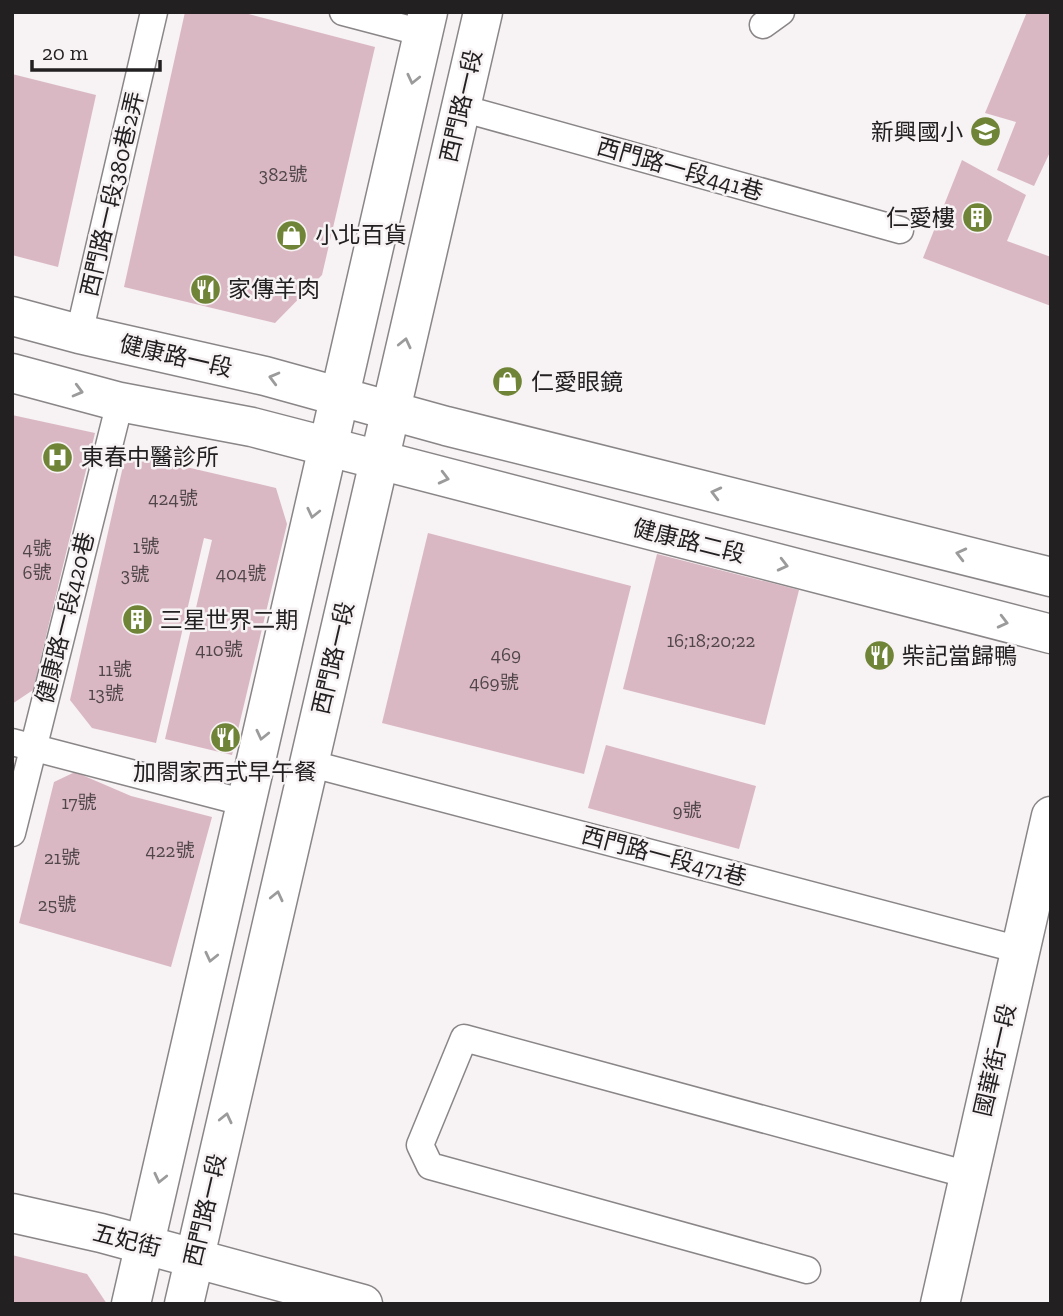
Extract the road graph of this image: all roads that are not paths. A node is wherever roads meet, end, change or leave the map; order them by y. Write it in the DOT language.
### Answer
graph roads {
  1 [pos="155,12"];
  2 [pos="343,12"];
  3 [pos="483,12"];
  4 [pos="426,23"];
  5 [pos="461,108"];
  6 [pos="900,230"];
  7 [pos="12,316"];
  8 [pos="79,334"];
  9 [pos="12,373"];
  10 [pos="340,396"];
  11 [pos="120,402"];
  12 [pos="390,410"];
  13 [pos="328,447"];
  14 [pos="378,461"];
  15 [pos="1051,577"];
  16 [pos="1051,634"];
  17 [pos="22,744"];
  18 [pos="308,763"];
  19 [pos="246,803"];
  20 [pos="1051,816"];
  21 [pos="12,833"];
  22 [pos="1020,950"];
  23 [pos="969,1175"];
  24 [pos="12,1213"];
  25 [pos="145,1245"];
  26 [pos="194,1258"];
  27 [pos="807,1270"];
  28 [pos="131,1304"];
  29 [pos="184,1304"];
  30 [pos="363,1304"];
  31 [pos="940,1304"];
  1 -- 8 [label="lane, 西門路一段380巷2弄"];
  2 -- 4 [label="lane"];
  3 -- 5 [label="street, 西門路一段"];
  4 -- 10 [label="street, one-way"];
  5 -- 6 [label="lane, 西門路一段441巷"];
  12 -- 5 [label="street, 西門路一段, one-way"];
  7 -- 8 [label="street, 健康路一段"];
  10 -- 8 [label="street, 健康路一段, one-way"];
  9 -- 11 [label="street, one-way"];
  10 -- 12 [label="street"];
  10 -- 13 [label="street"];
  11 -- 13 [label="street"];
  11 -- 17 [label="lane, 健康路一段420巷"];
  12 -- 14 [label="street, 西門路一段"];
  15 -- 12 [label="street, one-way"];
  13 -- 14 [label="street, 健康路二段"];
  13 -- 19 [label="street, one-way"];
  14 -- 16 [label="street, 健康路二段, one-way"];
  14 -- 18 [label="street, 西門路一段"];
  17 -- 19 [label="lane"];
  17 -- 21 [label="lane, 健康路一段420巷"];
  18 -- 22 [label="lane, 西門路一段471巷"];
  26 -- 18 [label="street, 西門路一段, one-way"];
  19 -- 25 [label="street, one-way"];
  20 -- 22 [label="street, 國華街一段"];
  22 -- 23 [label="street, 國華街一段"];
  23 -- 27 [label="lane"];
  23 -- 31 [label="street, 國華街一段"];
  24 -- 25 [label="street, 五妃街"];
  25 -- 26 [label="street, 五妃街"];
  25 -- 28 [label="street"];
  26 -- 29 [label="street, 西門路一段"];
  26 -- 30 [label="street, 五妃街"];
}
